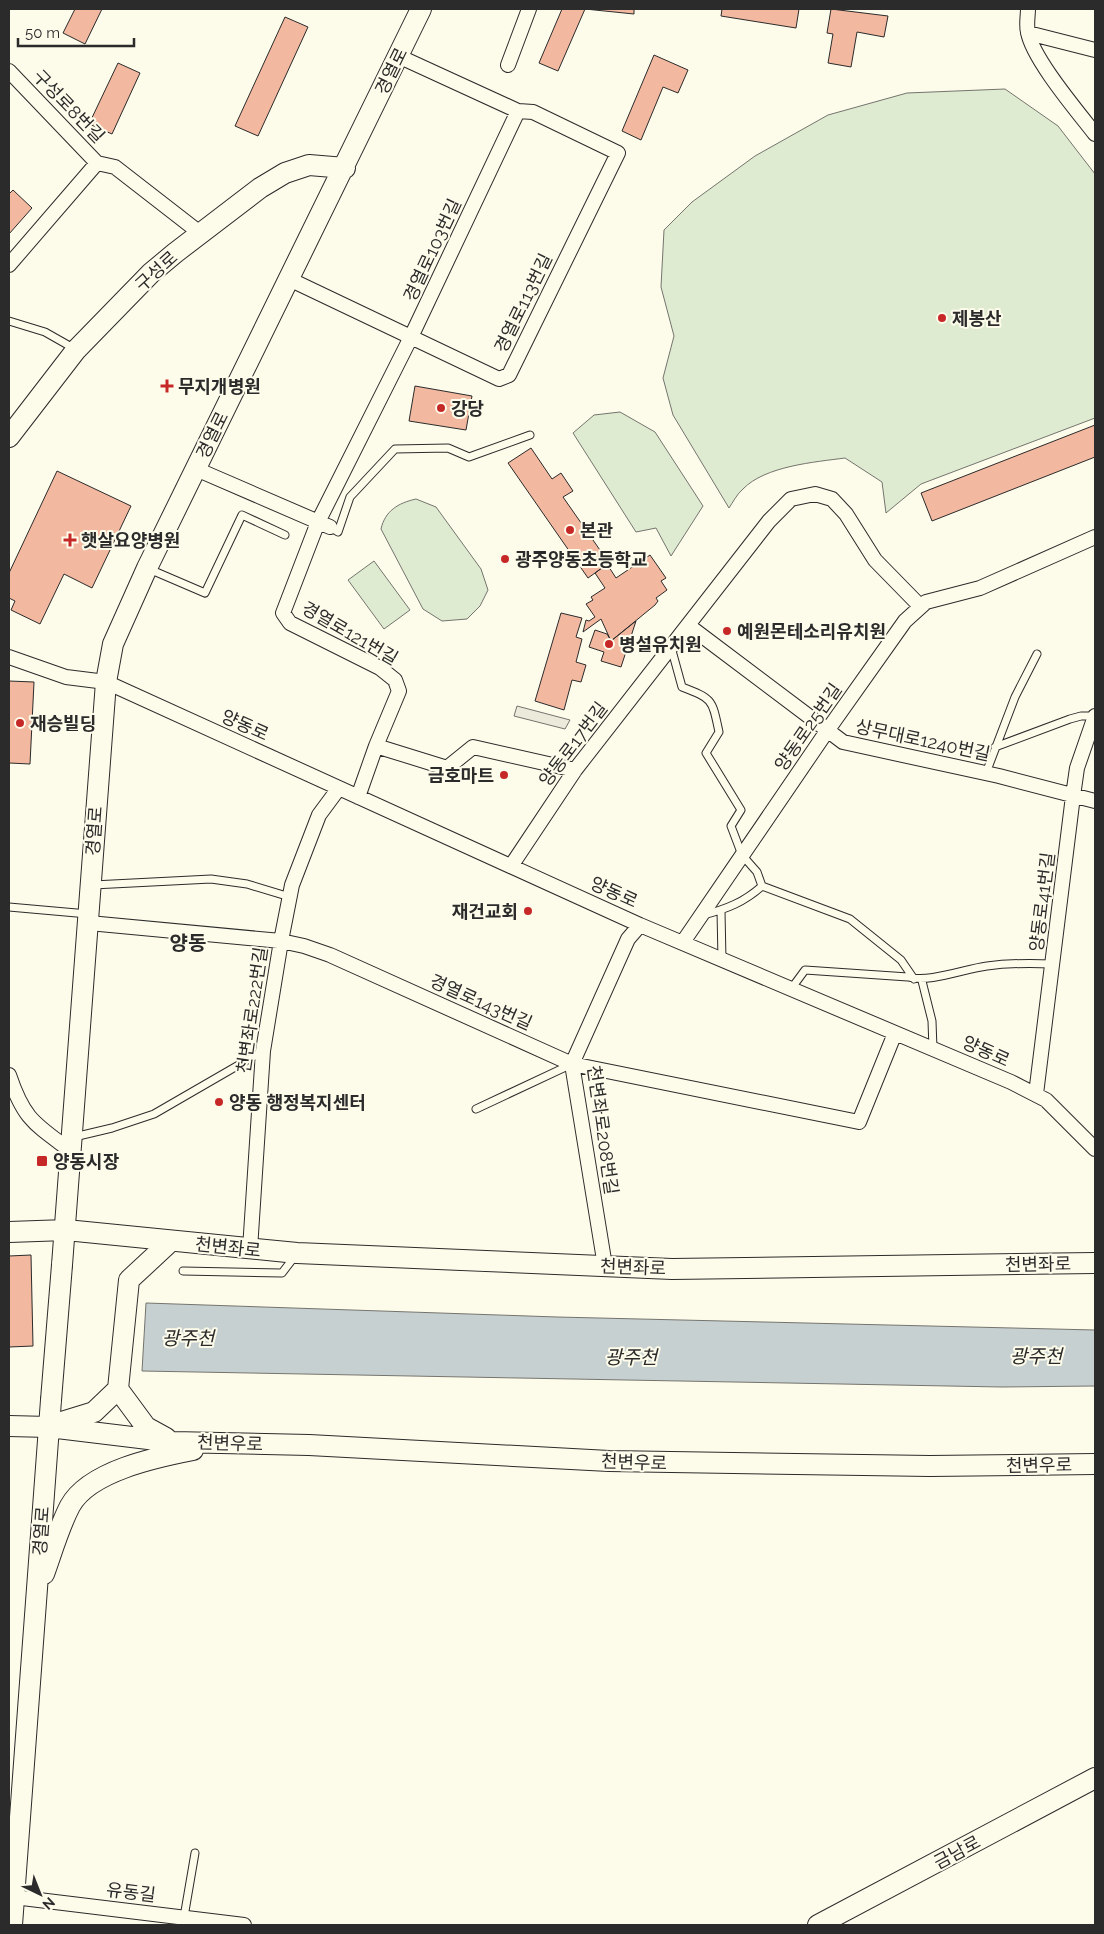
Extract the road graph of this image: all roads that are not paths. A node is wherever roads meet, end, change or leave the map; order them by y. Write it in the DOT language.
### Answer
graph roads {
  1 [pos="421,9"];
  2 [pos="529,9"];
  3 [pos="1028,9"];
  4 [pos="1028,33"];
  5 [pos="1095,50"];
  6 [pos="398,56"];
  7 [pos="508,65"];
  8 [pos="9,71"];
  9 [pos="518,111"];
  10 [pos="1095,134"];
  11 [pos="97,163"];
  12 [pos="345,168"];
  13 [pos="200,233"];
  14 [pos="9,265"];
  15 [pos="289,279"];
  16 [pos="9,321"];
  17 [pos="411,337"];
  18 [pos="76,350"];
  19 [pos="530,435"];
  20 [pos="9,436"];
  21 [pos="196,469"];
  22 [pos="324,525"];
  23 [pos="285,535"];
  24 [pos="1095,537"];
  25 [pos="147,568"];
  26 [pos="920,606"];
  27 [pos="689,626"];
  28 [pos="671,647"];
  29 [pos="1037,654"];
  30 [pos="9,657"];
  31 [pos="106,682"];
  32 [pos="1095,716"];
  33 [pos="827,730"];
  34 [pos="376,746"];
  35 [pos="995,747"];
  36 [pos="575,770"];
  37 [pos="986,773"];
  38 [pos="339,788"];
  39 [pos="1073,796"];
  40 [pos="358,797"];
  41 [pos="1095,801"];
  42 [pos="742,855"];
  43 [pos="511,866"];
  44 [pos="91,886"];
  45 [pos="762,886"];
  46 [pos="290,897"];
  47 [pos="9,907"];
  48 [pos="721,911"];
  49 [pos="701,916"];
  50 [pos="89,918"];
  51 [pos="640,925"];
  52 [pos="281,941"];
  53 [pos="682,942"];
  54 [pos="722,960"];
  55 [pos="1053,964"];
  56 [pos="918,980"];
  57 [pos="792,989"];
  58 [pos="895,1034"];
  59 [pos="934,1049"];
  60 [pos="263,1051"];
  61 [pos="572,1064"];
  62 [pos="9,1075"];
  63 [pos="1036,1094"];
  64 [pos="14,1103"];
  65 [pos="476,1109"];
  66 [pos="72,1144"];
  67 [pos="1095,1150"];
  68 [pos="66,1230"];
  69 [pos="9,1232"];
  70 [pos="171,1241"];
  71 [pos="250,1249"];
  72 [pos="296,1253"];
  73 [pos="1095,1263"];
  74 [pos="605,1266"];
  75 [pos="183,1271"];
  76 [pos="118,1389"];
  77 [pos="9,1426"];
  78 [pos="49,1427"];
  79 [pos="173,1442"];
  80 [pos="228,1443"];
  81 [pos="1095,1464"];
  82 [pos="36,1594"];
  83 [pos="1093,1782"];
  84 [pos="195,1853"];
  85 [pos="11,1896"];
  86 [pos="184,1917"];
  87 [pos="12,1925"];
  88 [pos="244,1925"];
  89 [pos="818,1925"];
  1 -- 6 [label="street, 경열로"];
  2 -- 7 [label="street"];
  3 -- 4 [label="street"];
  4 -- 5 [label="street"];
  4 -- 10 [label="street"];
  6 -- 9 [label="street"];
  6 -- 12 [label="street, 경열로"];
  8 -- 11 [label="street, 구성로8번길"];
  9 -- 17 [label="street, 경열로103번길"];
  9 -- 17 [label="street, 경열로113번길"];
  11 -- 13 [label="street, 구성로8번길"];
  11 -- 14 [label="street"];
  12 -- 13 [label="street, 구성로"];
  12 -- 15 [label="street, 경열로"];
  13 -- 18 [label="street, 구성로"];
  15 -- 17 [label="street, 경열로113번길"];
  15 -- 21 [label="street, 경열로"];
  16 -- 18 [label="lane"];
  17 -- 22 [label="street, 경열로103번길"];
  18 -- 20 [label="street, 구성로"];
  19 -- 22 [label="lane"];
  21 -- 22 [label="street"];
  21 -- 25 [label="street, 경열로"];
  22 -- 34 [label="street, 경열로121번길"];
  23 -- 25 [label="lane"];
  24 -- 26 [label="street"];
  25 -- 31 [label="street, 경열로"];
  26 -- 27 [label="street, 양동로17번길"];
  26 -- 33 [label="street, 양동로25번길"];
  27 -- 28 [label="street, 양동로17번길"];
  27 -- 33 [label="street, 상무대로1240번길"];
  28 -- 36 [label="street, 양동로17번길"];
  28 -- 42 [label="lane"];
  29 -- 35 [label="lane"];
  30 -- 31 [label="street, 양동로"];
  31 -- 38 [label="street, 양동로"];
  31 -- 44 [label="street, 경열로"];
  32 -- 35 [label="lane"];
  32 -- 39 [label="street, 양동로41번길"];
  33 -- 37 [label="street, 상무대로1240번길"];
  33 -- 42 [label="street, 양동로25번길"];
  34 -- 36 [label="street"];
  34 -- 40 [label="street"];
  35 -- 37 [label="lane"];
  36 -- 43 [label="street, 양동로17번길"];
  37 -- 39 [label="street, 상무대로1240번길"];
  38 -- 40 [label="street, 양동로"];
  38 -- 46 [label="street, 천변좌로222번길"];
  39 -- 41 [label="street, 상무대로1240번길"];
  39 -- 55 [label="street, 양동로41번길"];
  40 -- 43 [label="street, 양동로"];
  42 -- 45 [label="lane"];
  42 -- 49 [label="street, 양동로25번길"];
  43 -- 51 [label="street, 양동로"];
  44 -- 46 [label="lane"];
  44 -- 50 [label="street, 경열로"];
  45 -- 48 [label="lane"];
  45 -- 56 [label="lane"];
  46 -- 52 [label="street, 천변좌로222번길"];
  47 -- 50 [label="lane"];
  48 -- 49 [label="lane"];
  48 -- 54 [label="lane"];
  49 -- 53 [label="street, 양동로25번길"];
  50 -- 52 [label="street, 경열로143번길"];
  50 -- 66 [label="street, 경열로"];
  51 -- 53 [label="street, 양동로"];
  51 -- 61 [label="street, 천변좌로208번길"];
  52 -- 60 [label="street, 천변좌로222번길"];
  52 -- 61 [label="street, 경열로143번길"];
  53 -- 54 [label="street, 양동로"];
  54 -- 57 [label="street, 양동로"];
  55 -- 56 [label="lane"];
  55 -- 63 [label="street, 양동로41번길"];
  56 -- 57 [label="lane"];
  56 -- 59 [label="lane"];
  57 -- 58 [label="street, 양동로"];
  58 -- 59 [label="street, 양동로"];
  58 -- 61 [label="street, 경열로143번길"];
  59 -- 63 [label="street, 양동로"];
  60 -- 66 [label="lane"];
  60 -- 71 [label="street, 천변좌로222번길"];
  61 -- 65 [label="lane"];
  61 -- 74 [label="street, 천변좌로208번길"];
  62 -- 64 [label="street"];
  63 -- 67 [label="street, 양동로"];
  64 -- 66 [label="street"];
  66 -- 68 [label="street, 경열로"];
  68 -- 69 [label="street, 천변좌로"];
  68 -- 70 [label="street, 천변좌로"];
  68 -- 78 [label="street, 경열로, bridge"];
  70 -- 71 [label="street, 천변좌로"];
  70 -- 76 [label="street, 천변좌로"];
  71 -- 72 [label="street, 천변좌로"];
  72 -- 74 [label="street, 천변좌로"];
  72 -- 75 [label="lane"];
  73 -- 74 [label="street, 천변좌로"];
  76 -- 78 [label="street"];
  76 -- 79 [label="street, 천변우로"];
  77 -- 78 [label="street, 천변우로"];
  78 -- 79 [label="street, 천변우로"];
  78 -- 82 [label="street, 경열로"];
  79 -- 80 [label="street, 천변우로"];
  80 -- 81 [label="street, 천변우로"];
  80 -- 82 [label="street"];
  82 -- 85 [label="street, 경열로"];
  83 -- 89 [label="street, 금남로"];
  84 -- 86 [label="lane"];
  85 -- 86 [label="street, 유동길"];
  85 -- 87 [label="street, 경열로"];
  86 -- 88 [label="street, 유동길"];
}
